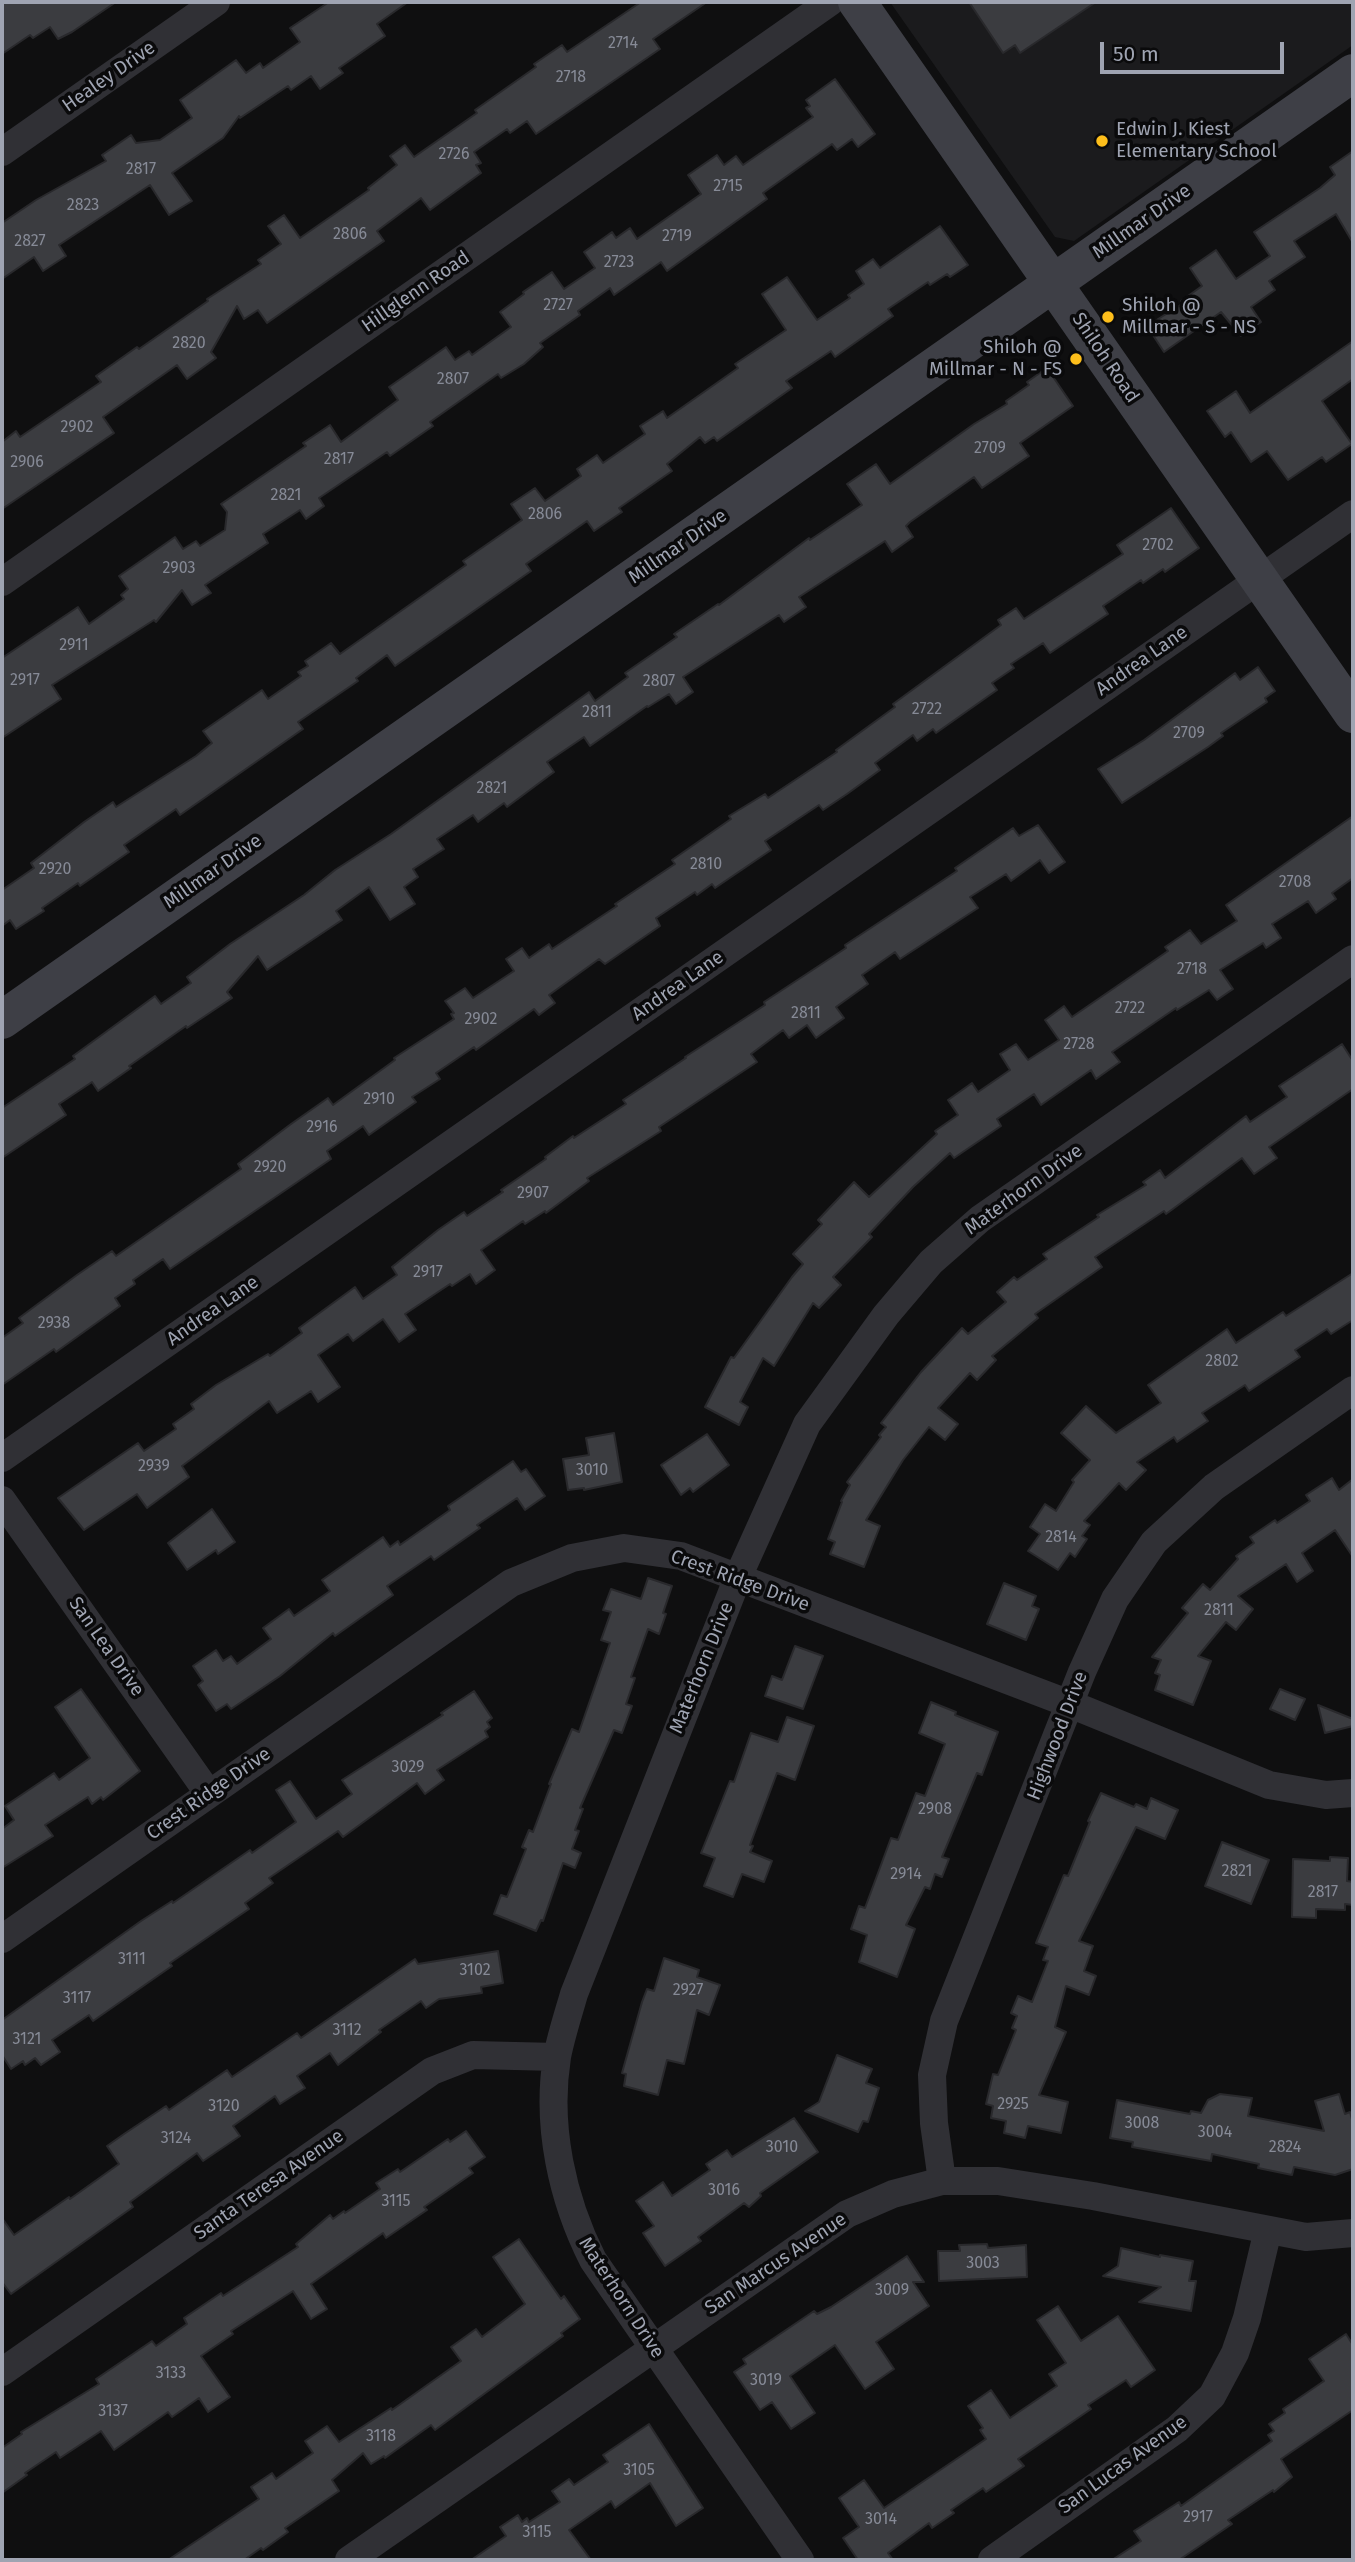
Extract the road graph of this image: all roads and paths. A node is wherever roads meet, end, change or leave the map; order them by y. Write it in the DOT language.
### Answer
graph roads {
  1 [pos="216,2"];
  2 [pos="830,2"];
  3 [pos="857,2"];
  4 [pos="1353,73"];
  5 [pos="2,152"];
  6 [pos="1055,284"];
  7 [pos="1353,514"];
  8 [pos="1259,580"];
  9 [pos="2,582"];
  10 [pos="1353,714"];
  11 [pos="1353,959"];
  12 [pos="2,1020"];
  13 [pos="1353,1390"];
  14 [pos="2,1458"];
  15 [pos="2,1500"];
  16 [pos="738,1577"];
  17 [pos="1070,1704"];
  18 [pos="1353,1793"];
  19 [pos="209,1794"];
  20 [pos="2,1939"];
  21 [pos="557,2057"];
  22 [pos="942,2181"];
  23 [pos="1268,2230"];
  24 [pos="1353,2233"];
  25 [pos="653,2348"];
  26 [pos="2,2372"];
  27 [pos="348,2560"];
  28 [pos="800,2560"];
  29 [pos="992,2560"];
  1 -- 5 [label="street, Healey Drive"];
  2 -- 9 [label="street, Hillglenn Road"];
  3 -- 6 [label="street, Shiloh Road"];
  4 -- 6 [label="street, Millmar Drive"];
  6 -- 8 [label="street, Shiloh Road"];
  6 -- 12 [label="street, Millmar Drive"];
  7 -- 8 [label="street, Andrea Lane"];
  8 -- 10 [label="street, Shiloh Road"];
  8 -- 14 [label="street, Andrea Lane"];
  11 -- 16 [label="street, Materhorn Drive"];
  13 -- 17 [label="street, Highwood Drive"];
  15 -- 19 [label="street, San Lea Drive"];
  16 -- 17 [label="street, Crest Ridge Drive"];
  16 -- 19 [label="street, Crest Ridge Drive"];
  16 -- 21 [label="street, Materhorn Drive"];
  17 -- 18 [label="street, Crest Ridge Drive"];
  17 -- 22 [label="street, Highwood Drive"];
  19 -- 20 [label="street, Crest Ridge Drive"];
  21 -- 25 [label="street, Materhorn Drive"];
  21 -- 26 [label="street, Santa Teresa Avenue"];
  22 -- 23 [label="street, San Marcus Avenue"];
  22 -- 25 [label="street, San Marcus Avenue"];
  23 -- 24 [label="street, San Marcus Avenue"];
  23 -- 29 [label="street, San Lucas Avenue"];
  25 -- 27 [label="street, San Marcus Avenue"];
  25 -- 28 [label="street, Materhorn Drive"];
}
